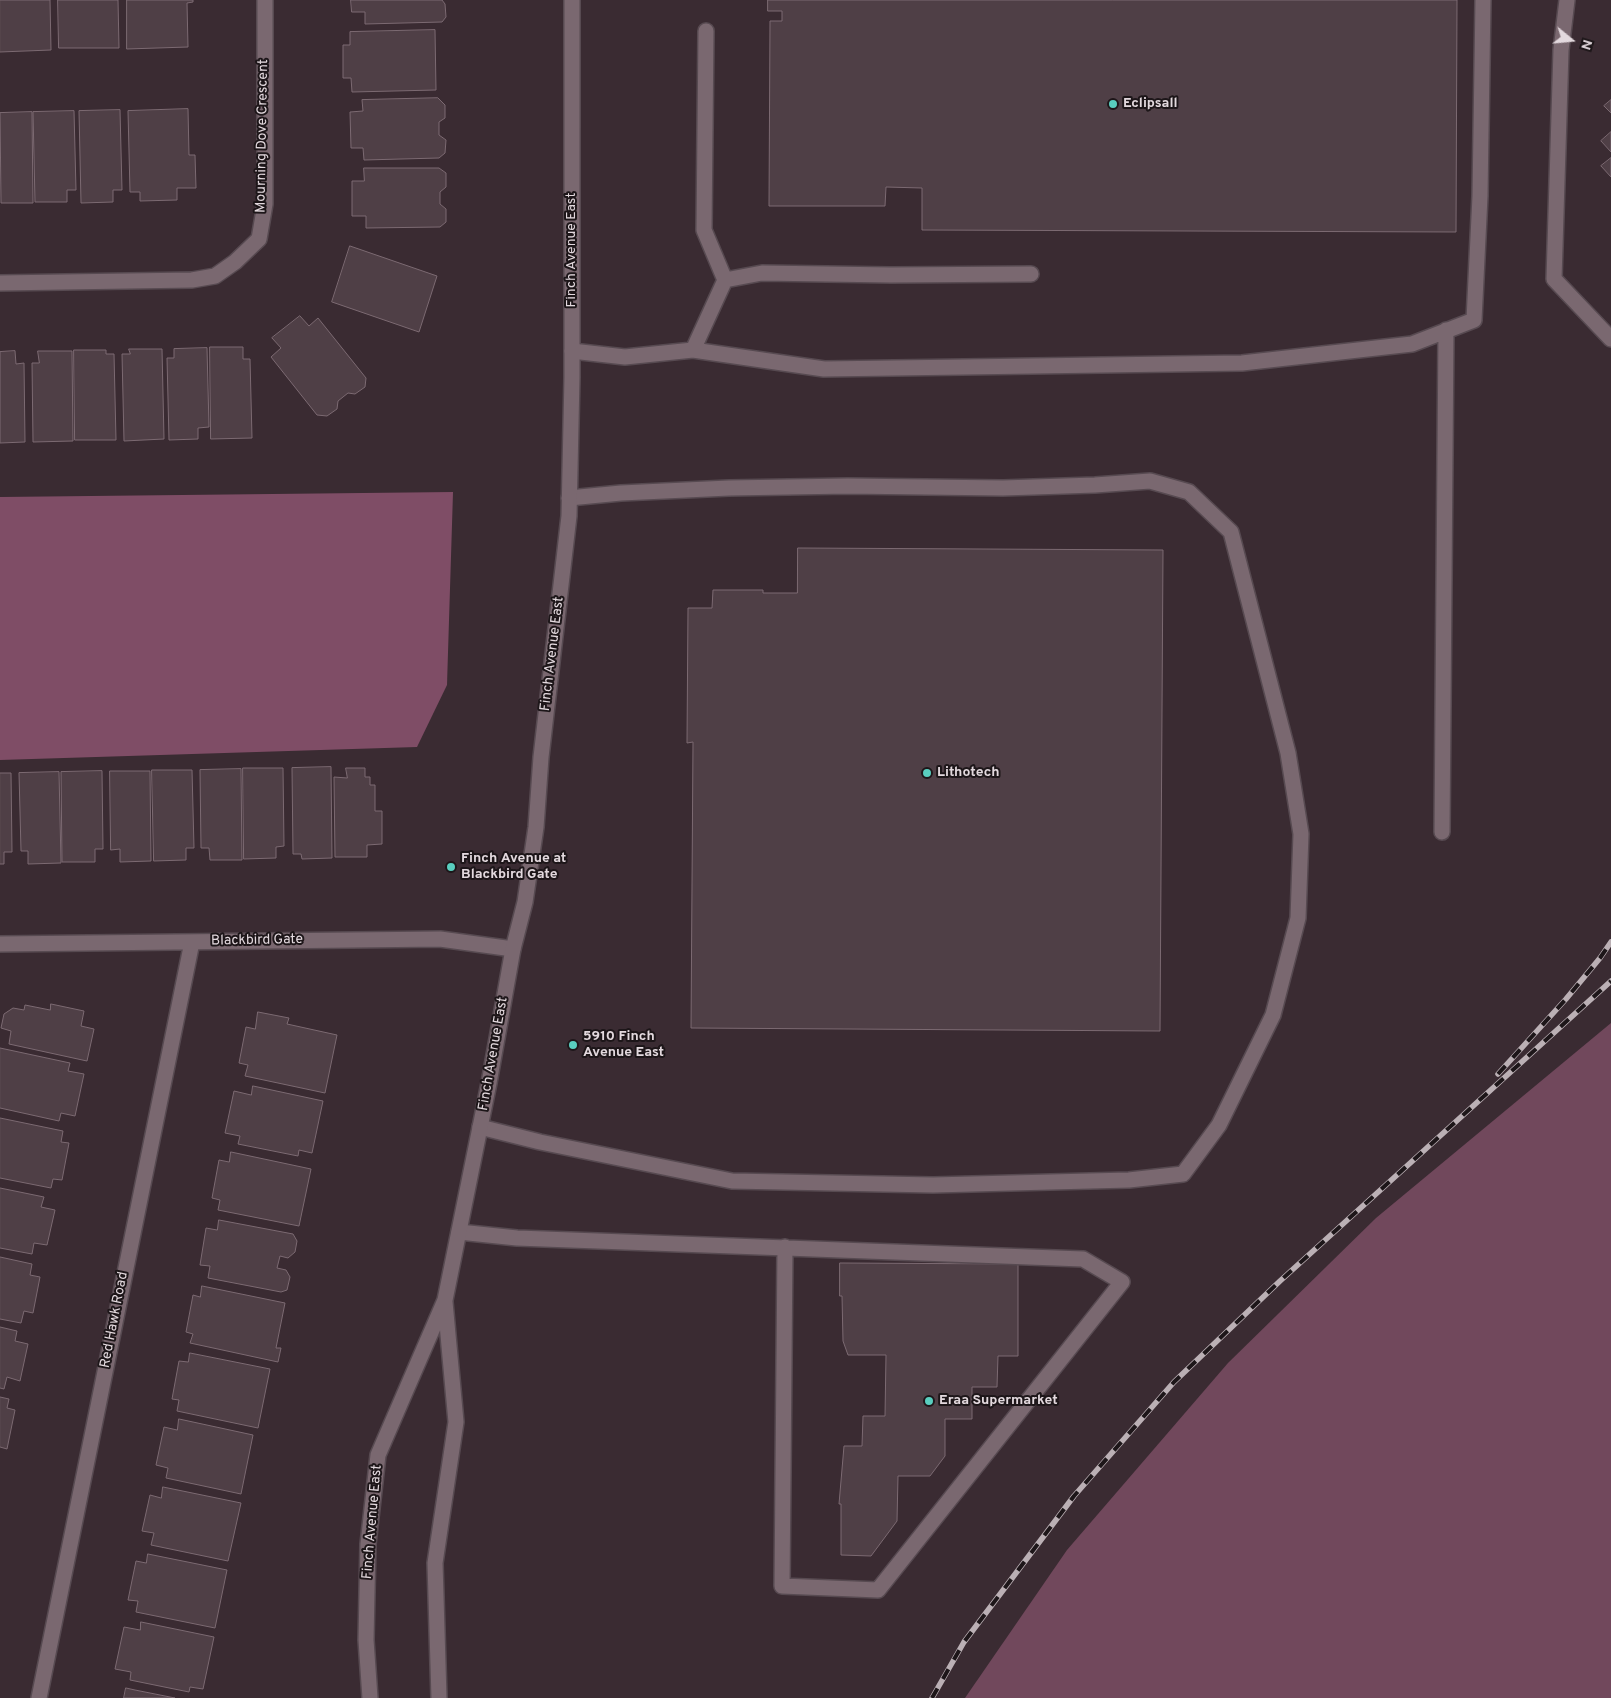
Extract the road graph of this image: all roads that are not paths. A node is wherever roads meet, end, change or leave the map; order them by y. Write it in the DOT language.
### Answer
graph roads {
  1 [pos="265,0"];
  2 [pos="572,0"];
  3 [pos="1483,0"];
  4 [pos="1567,0"];
  5 [pos="706,31"];
  6 [pos="1031,274"];
  7 [pos="725,280"];
  8 [pos="0,283"];
  9 [pos="1446,330"];
  10 [pos="1611,339"];
  11 [pos="693,350"];
  12 [pos="572,351"];
  13 [pos="569,498"];
  14 [pos="1442,832"];
  15 [pos="192,942"];
  16 [pos="0,944"];
  17 [pos="512,949"];
  18 [pos="480,1127"];
  19 [pos="459,1232"];
  20 [pos="785,1247"];
  21 [pos="445,1300"];
  22 [pos="39,1698"];
  23 [pos="370,1698"];
  24 [pos="439,1698"];
  1 -- 8 [label="main road, Mourning Dove Crescent"];
  2 -- 12 [label="main road, Finch Avenue East"];
  3 -- 9 [label="main road"];
  4 -- 10 [label="main road"];
  5 -- 7 [label="main road"];
  6 -- 7 [label="main road"];
  7 -- 11 [label="main road"];
  9 -- 11 [label="main road"];
  9 -- 14 [label="main road"];
  11 -- 12 [label="main road"];
  12 -- 13 [label="main road, Finch Avenue East"];
  13 -- 17 [label="main road, Finch Avenue East"];
  13 -- 18 [label="main road"];
  15 -- 16 [label="main road, Blackbird Gate"];
  15 -- 17 [label="main road, Blackbird Gate"];
  15 -- 22 [label="main road, Red Hawk Road"];
  17 -- 18 [label="main road, Finch Avenue East"];
  18 -- 19 [label="main road, Finch Avenue East"];
  19 -- 20 [label="main road"];
  19 -- 21 [label="main road, Finch Avenue East"];
  20 -- 20 [label="main road"];
  21 -- 23 [label="main road, Finch Avenue East"];
  21 -- 24 [label="main road, Finch Avenue East"];
}
